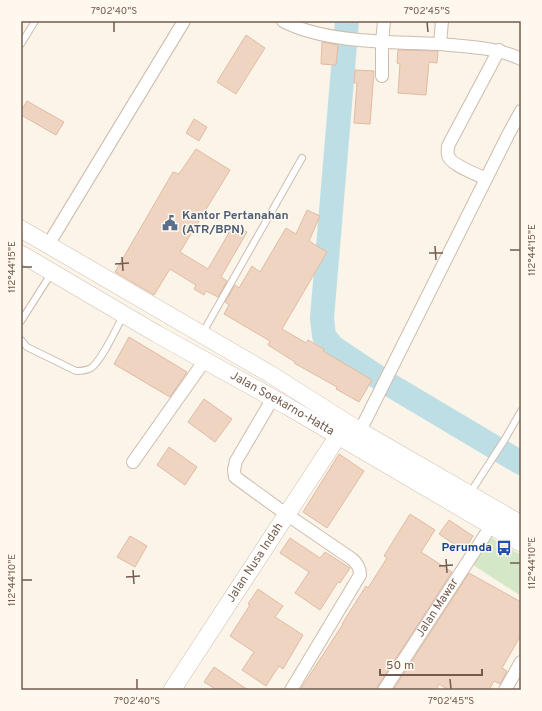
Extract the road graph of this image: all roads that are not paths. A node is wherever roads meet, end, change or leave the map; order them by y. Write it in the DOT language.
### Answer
graph roads {
  1 [pos="35,21"];
  2 [pos="184,21"];
  3 [pos="283,21"];
  4 [pos="384,21"];
  5 [pos="442,21"];
  6 [pos="382,42"];
  7 [pos="21,44"];
  8 [pos="440,44"];
  9 [pos="499,50"];
  10 [pos="521,59"];
  11 [pos="382,76"];
  12 [pos="521,111"];
  13 [pos="302,158"];
  14 [pos="486,179"];
  15 [pos="21,229"];
  16 [pos="48,245"];
  17 [pos="21,254"];
  18 [pos="47,269"];
  19 [pos="124,315"];
  20 [pos="21,322"];
  21 [pos="201,335"];
  22 [pos="21,340"];
  23 [pos="205,360"];
  24 [pos="270,374"];
  25 [pos="296,391"];
  26 [pos="273,398"];
  27 [pos="521,411"];
  28 [pos="360,431"];
  29 [pos="338,436"];
  30 [pos="133,462"];
  31 [pos="469,493"];
  32 [pos="286,514"];
  33 [pos="521,524"];
  34 [pos="491,526"];
  35 [pos="521,543"];
  36 [pos="521,662"];
  37 [pos="172,690"];
  38 [pos="291,690"];
  39 [pos="384,690"];
  40 [pos="505,690"];
  1 -- 7 [label="lane"];
  2 -- 16 [label="street"];
  3 -- 6 [label="street"];
  4 -- 6 [label="street"];
  5 -- 8 [label="street"];
  6 -- 8 [label="street"];
  6 -- 11 [label="street"];
  8 -- 9 [label="street"];
  9 -- 10 [label="street"];
  9 -- 14 [label="street"];
  12 -- 14 [label="street"];
  13 -- 21 [label="lane"];
  14 -- 28 [label="street"];
  15 -- 16 [label="main road, Jalan Soekarno-Hatta"];
  16 -- 21 [label="main road, Jalan Soekarno-Hatta"];
  17 -- 18 [label="main road, Jalan Soekarno-Hatta"];
  18 -- 19 [label="main road, Jalan Soekarno-Hatta"];
  18 -- 20 [label="lane"];
  19 -- 22 [label="lane"];
  19 -- 23 [label="main road, Jalan Soekarno-Hatta"];
  21 -- 24 [label="main road, Jalan Soekarno-Hatta"];
  23 -- 26 [label="main road, Jalan Soekarno-Hatta"];
  23 -- 30 [label="street"];
  24 -- 25 [label="main road, Jalan Soekarno-Hatta"];
  24 -- 26 [label="main road"];
  25 -- 26 [label="main road"];
  25 -- 28 [label="main road, Jalan Soekarno-Hatta"];
  26 -- 29 [label="main road, Jalan Soekarno-Hatta"];
  26 -- 32 [label="street"];
  27 -- 31 [label="lane"];
  28 -- 31 [label="main road, Jalan Soekarno-Hatta"];
  29 -- 32 [label="main road, Jalan Nusa Indah"];
  29 -- 34 [label="main road, Jalan Soekarno-Hatta"];
  31 -- 33 [label="main road, Jalan Soekarno-Hatta"];
  32 -- 37 [label="main road, Jalan Nusa Indah"];
  32 -- 38 [label="street"];
  34 -- 35 [label="main road, Jalan Soekarno-Hatta"];
  34 -- 39 [label="street, Jalan Mawar"];
  36 -- 40 [label="street"];
}
